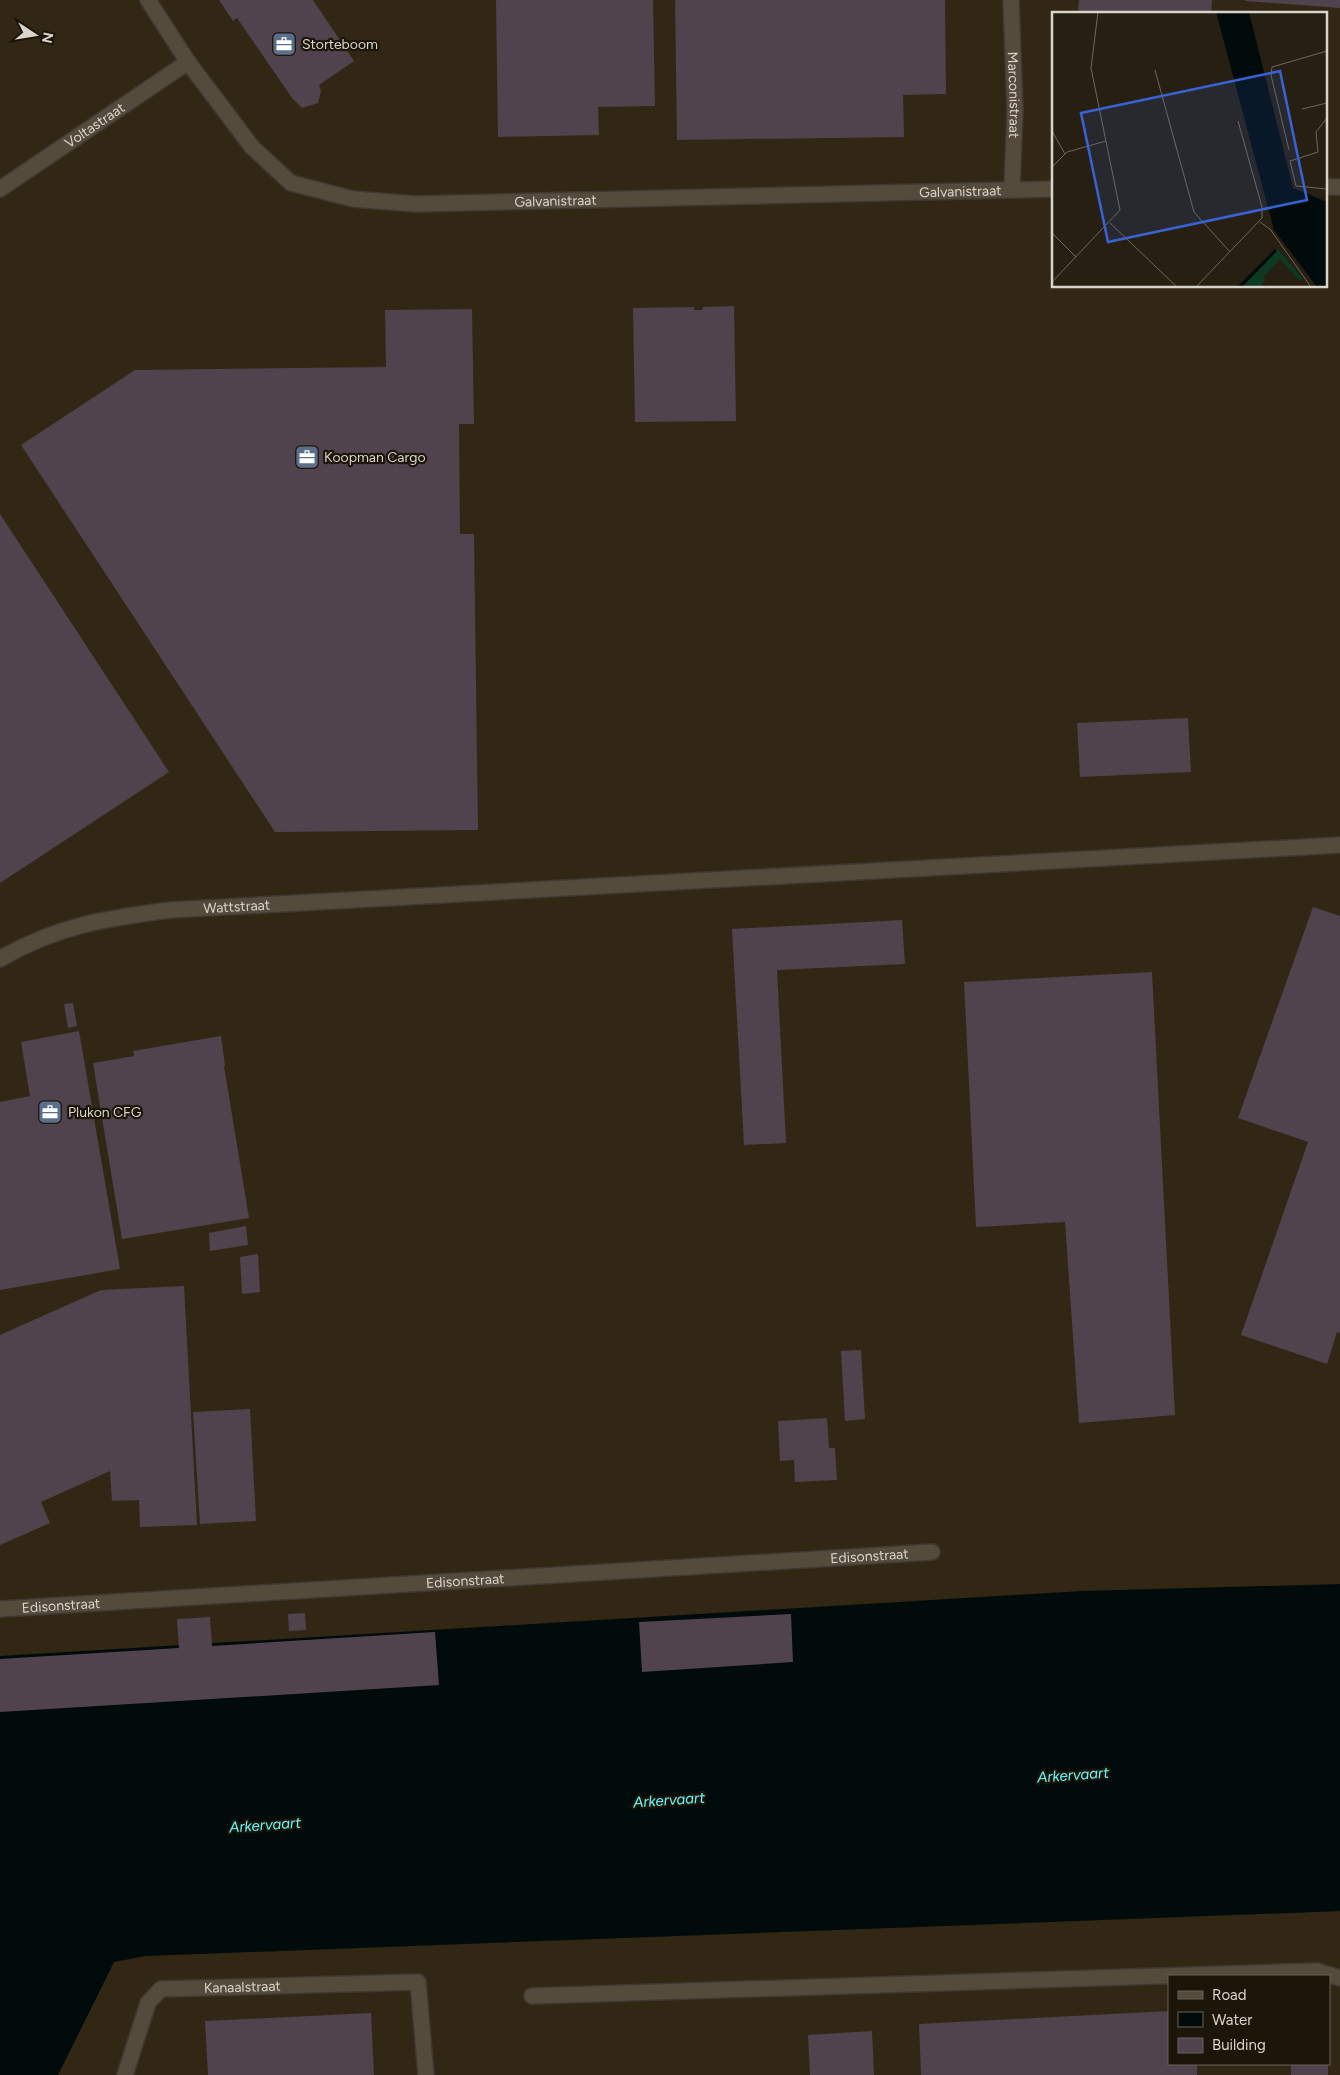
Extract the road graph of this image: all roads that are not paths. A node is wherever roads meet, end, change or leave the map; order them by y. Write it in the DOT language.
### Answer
graph roads {
  1 [pos="148,0"];
  2 [pos="1011,0"];
  3 [pos="188,62"];
  4 [pos="0,189"];
  5 [pos="1012,190"];
  6 [pos="1052,190"];
  7 [pos="1340,846"];
  8 [pos="0,959"];
  9 [pos="932,1552"];
  10 [pos="0,1608"];
  11 [pos="1191,1975"];
  12 [pos="1168,1976"];
  13 [pos="1340,1978"];
  14 [pos="532,1996"];
  15 [pos="125,2075"];
  16 [pos="426,2075"];
  1 -- 3 [label="street, Galvanistraat"];
  2 -- 5 [label="street, Marconistraat"];
  3 -- 4 [label="street, Voltastraat"];
  3 -- 5 [label="street, Galvanistraat"];
  5 -- 6 [label="street, Galvanistraat"];
  7 -- 8 [label="street, Wattstraat"];
  9 -- 10 [label="street, Edisonstraat"];
  11 -- 13 [label="street"];
  12 -- 14 [label="street"];
  15 -- 16 [label="street, Kanaalstraat"];
}
